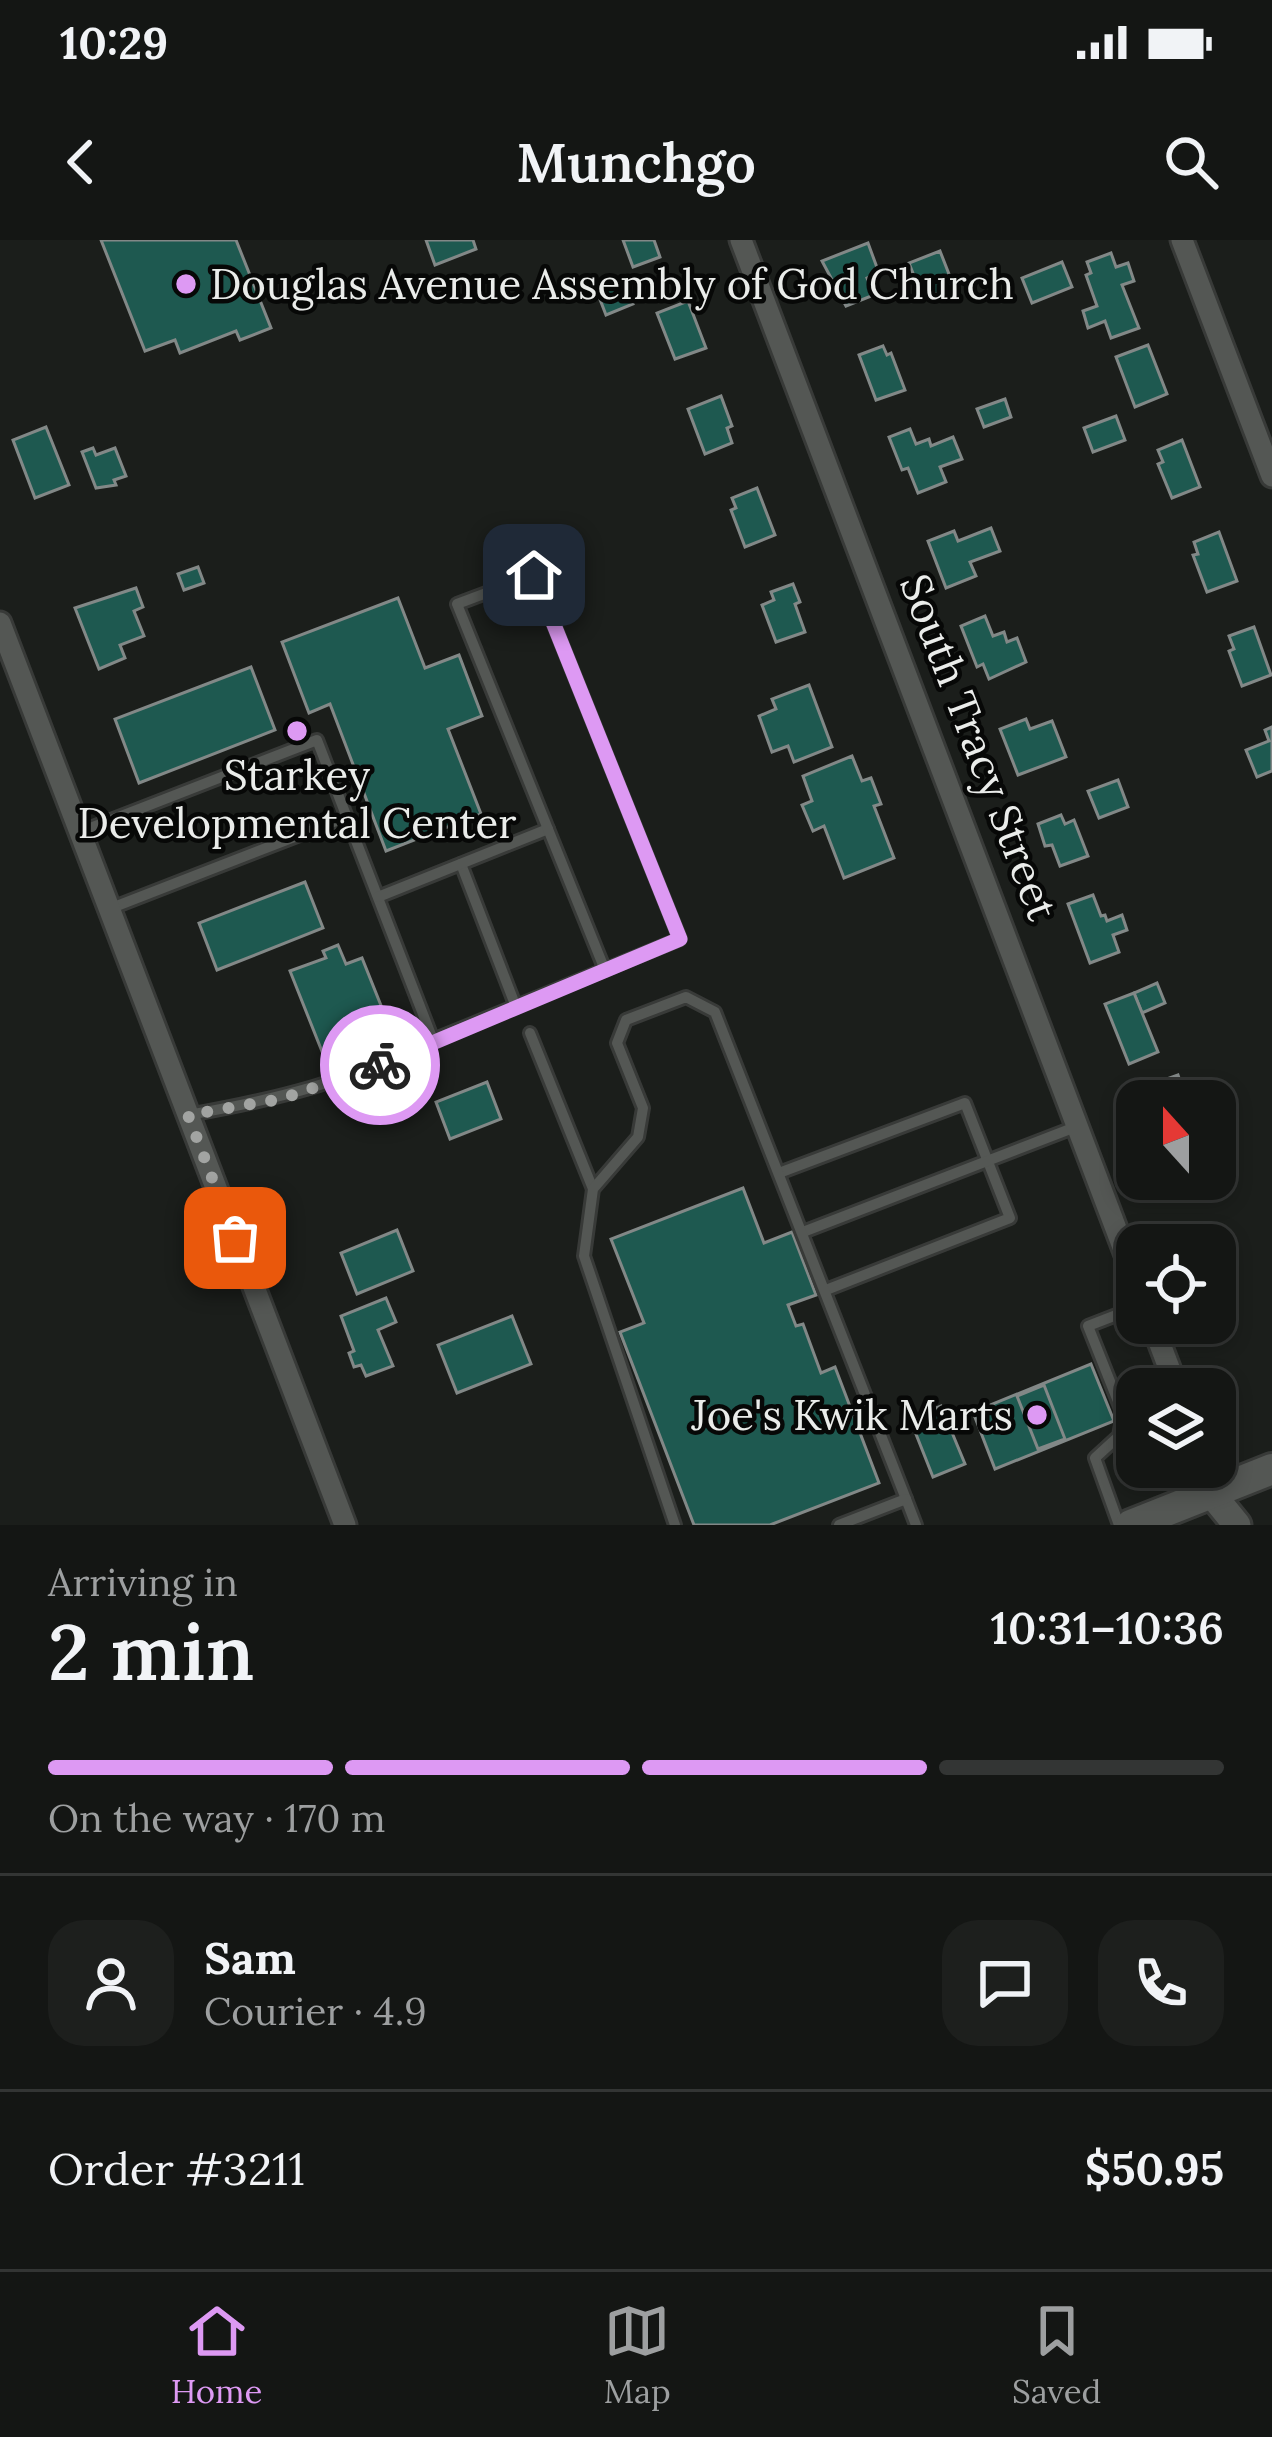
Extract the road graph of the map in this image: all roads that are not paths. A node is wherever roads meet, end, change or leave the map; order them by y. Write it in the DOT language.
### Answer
graph roads {
  1 [pos="741,240"];
  2 [pos="1182,240"];
  3 [pos="1272,476"];
  4 [pos="0,623"];
  5 [pos="346,817"];
  6 [pos="548,830"];
  7 [pos="80,832"];
  8 [pos="461,864"];
  9 [pos="377,897"];
  10 [pos="109,909"];
  11 [pos="604,970"];
  12 [pos="516,1007"];
  13 [pos="530,1033"];
  14 [pos="434,1040"];
  15 [pos="188,1115"];
  16 [pos="1078,1126"];
  17 [pos="988,1160"];
  18 [pos="779,1173"];
  19 [pos="593,1189"];
  20 [pos="1116,1228"];
  21 [pos="802,1232"];
  22 [pos="826,1290"];
  23 [pos="1116,1315"];
  24 [pos="1272,1469"];
  25 [pos="1236,1475"];
  26 [pos="1193,1488"];
  27 [pos="1207,1488"];
  28 [pos="1212,1488"];
  29 [pos="906,1499"];
  30 [pos="345,1525"];
  31 [pos="675,1525"];
  32 [pos="839,1525"];
  33 [pos="916,1525"];
  34 [pos="1119,1525"];
  35 [pos="1131,1525"];
  36 [pos="1206,1525"];
  37 [pos="1237,1525"];
  1 -- 16 [label="street, South Tracy Street"];
  2 -- 3 [label="street"];
  4 -- 7 [label="street"];
  5 -- 7 [label="lane"];
  5 -- 9 [label="lane"];
  5 -- 10 [label="lane"];
  6 -- 8 [label="lane"];
  6 -- 11 [label="lane"];
  6 -- 11 [label="lane"];
  7 -- 10 [label="street"];
  8 -- 9 [label="lane"];
  8 -- 12 [label="lane"];
  9 -- 14 [label="lane"];
  10 -- 15 [label="street"];
  11 -- 12 [label="lane"];
  12 -- 14 [label="lane"];
  13 -- 19 [label="lane"];
  14 -- 15 [label="lane"];
  15 -- 30 [label="street"];
  16 -- 17 [label="lane"];
  16 -- 20 [label="street, South Tracy Street"];
  17 -- 18 [label="lane"];
  17 -- 21 [label="lane"];
  17 -- 22 [label="lane"];
  18 -- 19 [label="lane"];
  18 -- 21 [label="lane"];
  19 -- 31 [label="lane"];
  21 -- 22 [label="lane"];
  22 -- 29 [label="lane"];
  23 -- 34 [label="lane"];
  24 -- 25 [label="main road"];
  26 -- 35 [label="main road"];
  27 -- 36 [label="street"];
  28 -- 37 [label="street"];
  29 -- 32 [label="lane"];
  29 -- 33 [label="lane"];
}
